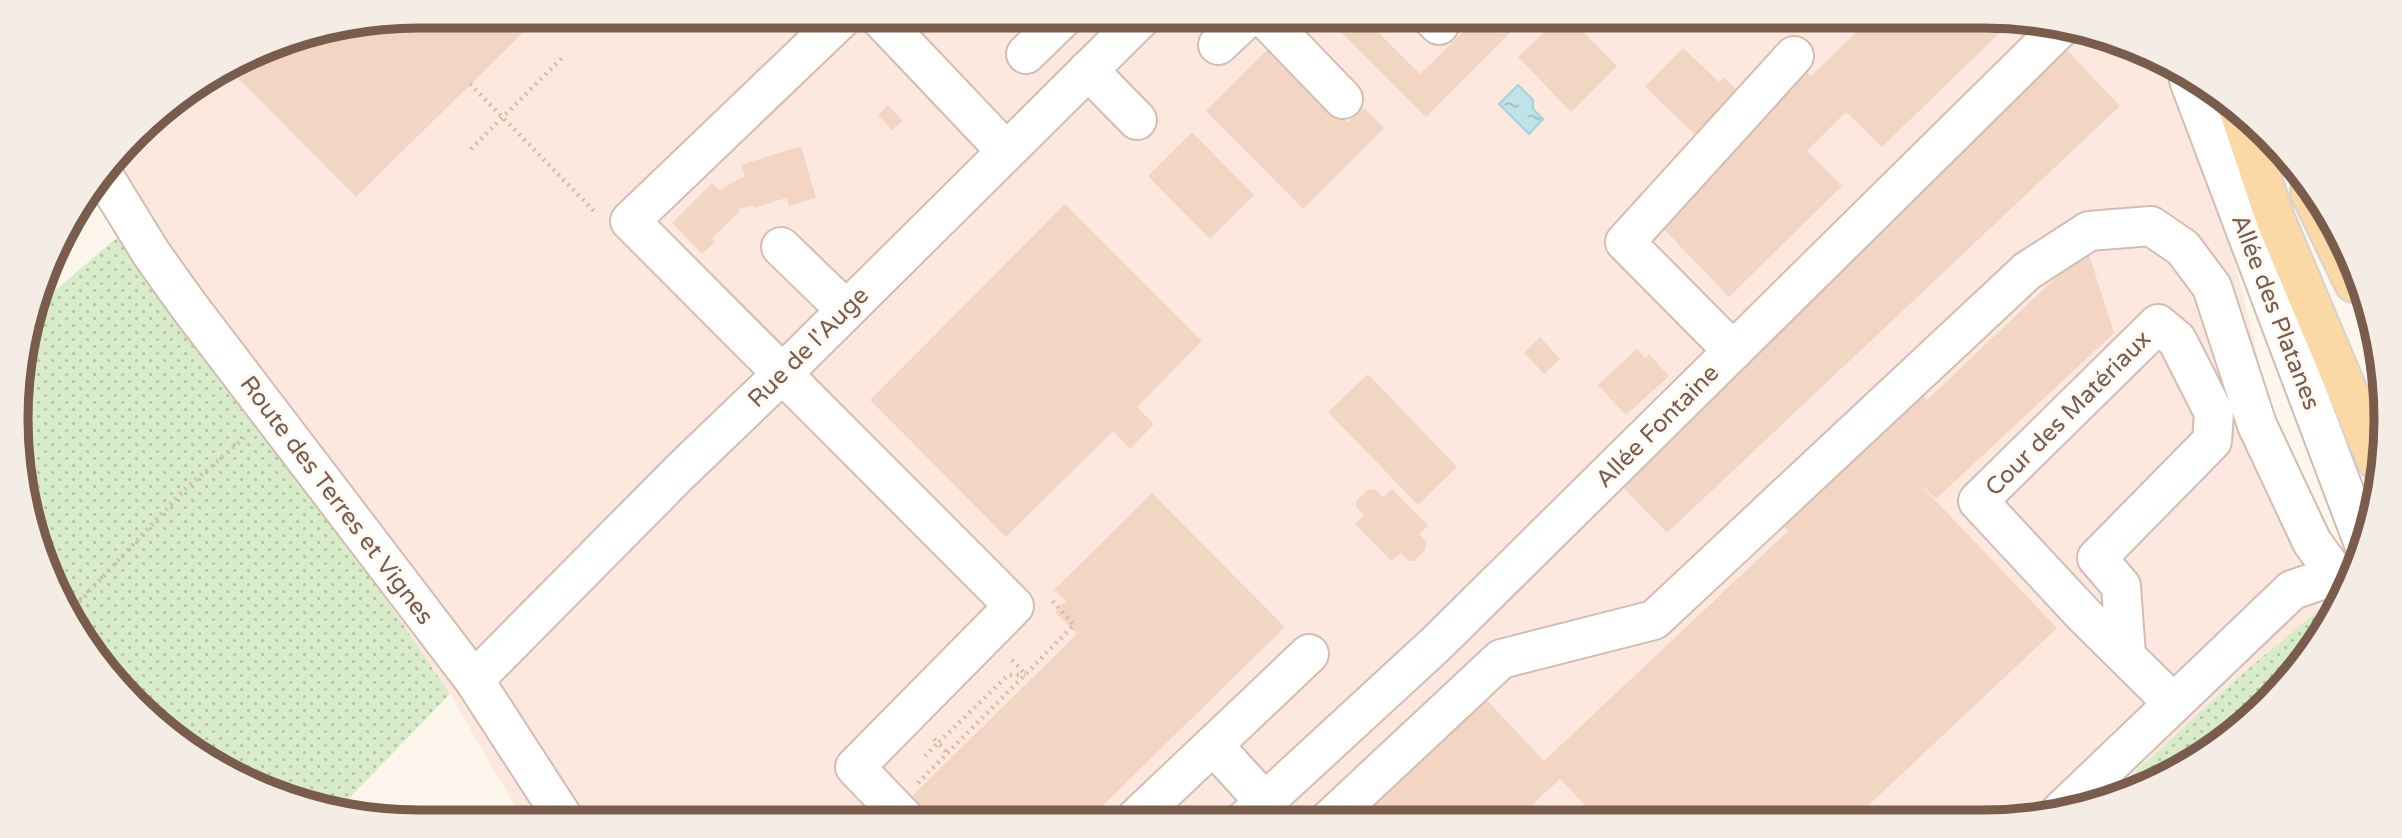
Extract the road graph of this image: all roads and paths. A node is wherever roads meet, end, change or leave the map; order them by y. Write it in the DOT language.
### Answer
graph roads {
  1 [pos="831,28"];
  2 [pos="889,28"];
  3 [pos="1053,28"];
  4 [pos="1086,28"];
  5 [pos="1131,28"];
  6 [pos="1236,28"];
  7 [pos="1275,28"];
  8 [pos="2053,35"];
  9 [pos="1218,45"];
  10 [pos="1026,54"];
  11 [pos="1794,56"];
  12 [pos="563,57"];
  13 [pos="1100,58"];
  14 [pos="2192,89"];
  15 [pos="1343,99"];
  16 [pos="1137,120"];
  17 [pos="2245,129"];
  18 [pos="471,149"];
  19 [pos="1006,151"];
  20 [pos="108,183"];
  21 [pos="781,247"];
  22 [pos="846,310"];
  23 [pos="1733,351"];
  24 [pos="782,374"];
  25 [pos="271,414"];
  26 [pos="2373,450"];
  27 [pos="2358,529"];
  28 [pos="2342,572"];
  29 [pos="2341,575"];
  30 [pos="75,605"];
  31 [pos="1058,608"];
  32 [pos="1309,654"];
  33 [pos="2126,655"];
  34 [pos="1014,662"];
  35 [pos="1025,674"];
  36 [pos="474,680"];
  37 [pos="2173,703"];
  38 [pos="1213,745"];
  39 [pos="948,754"];
  40 [pos="925,756"];
  41 [pos="2072,799"];
  42 [pos="922,806"];
  43 [pos="558,810"];
  44 [pos="1145,810"];
  45 [pos="1254,810"];
  46 [pos="1256,810"];
  47 [pos="1340,810"];
  1 -- 24 [label="street"];
  2 -- 19 [label="street"];
  3 -- 10 [label="street"];
  4 -- 13 [label="street"];
  5 -- 13 [label="street, Rue de l'Auge"];
  6 -- 9 [label="street"];
  7 -- 15 [label="street"];
  8 -- 23 [label="street, Allée Fontaine"];
  11 -- 23 [label="street"];
  12 -- 18 [label="path"];
  13 -- 16 [label="street"];
  13 -- 19 [label="street, Rue de l'Auge"];
  14 -- 27 [label="street, Allée des Platanes"];
  17 -- 26 [label="main road"];
  19 -- 22 [label="street, Rue de l'Auge"];
  20 -- 25 [label="street, Route des Terres et Vignes"];
  21 -- 22 [label="street"];
  22 -- 24 [label="street, Rue de l'Auge"];
  23 -- 46 [label="street, Allée Fontaine"];
  24 -- 36 [label="street, Rue de l'Auge"];
  24 -- 42 [label="street"];
  25 -- 30 [label="path"];
  25 -- 36 [label="street, Route des Terres et Vignes"];
  28 -- 47 [label="street"];
  29 -- 37 [label="street"];
  31 -- 35 [label="path"];
  32 -- 38 [label="street"];
  33 -- 33 [label="street, Cour des Matériaux"];
  33 -- 37 [label="street"];
  34 -- 35 [label="path"];
  35 -- 39 [label="path"];
  36 -- 43 [label="street, Route des Terres et Vignes"];
  37 -- 41 [label="street"];
  38 -- 44 [label="street"];
  38 -- 45 [label="street"];
  39 -- 40 [label="path"];
  39 -- 42 [label="path"];
}
